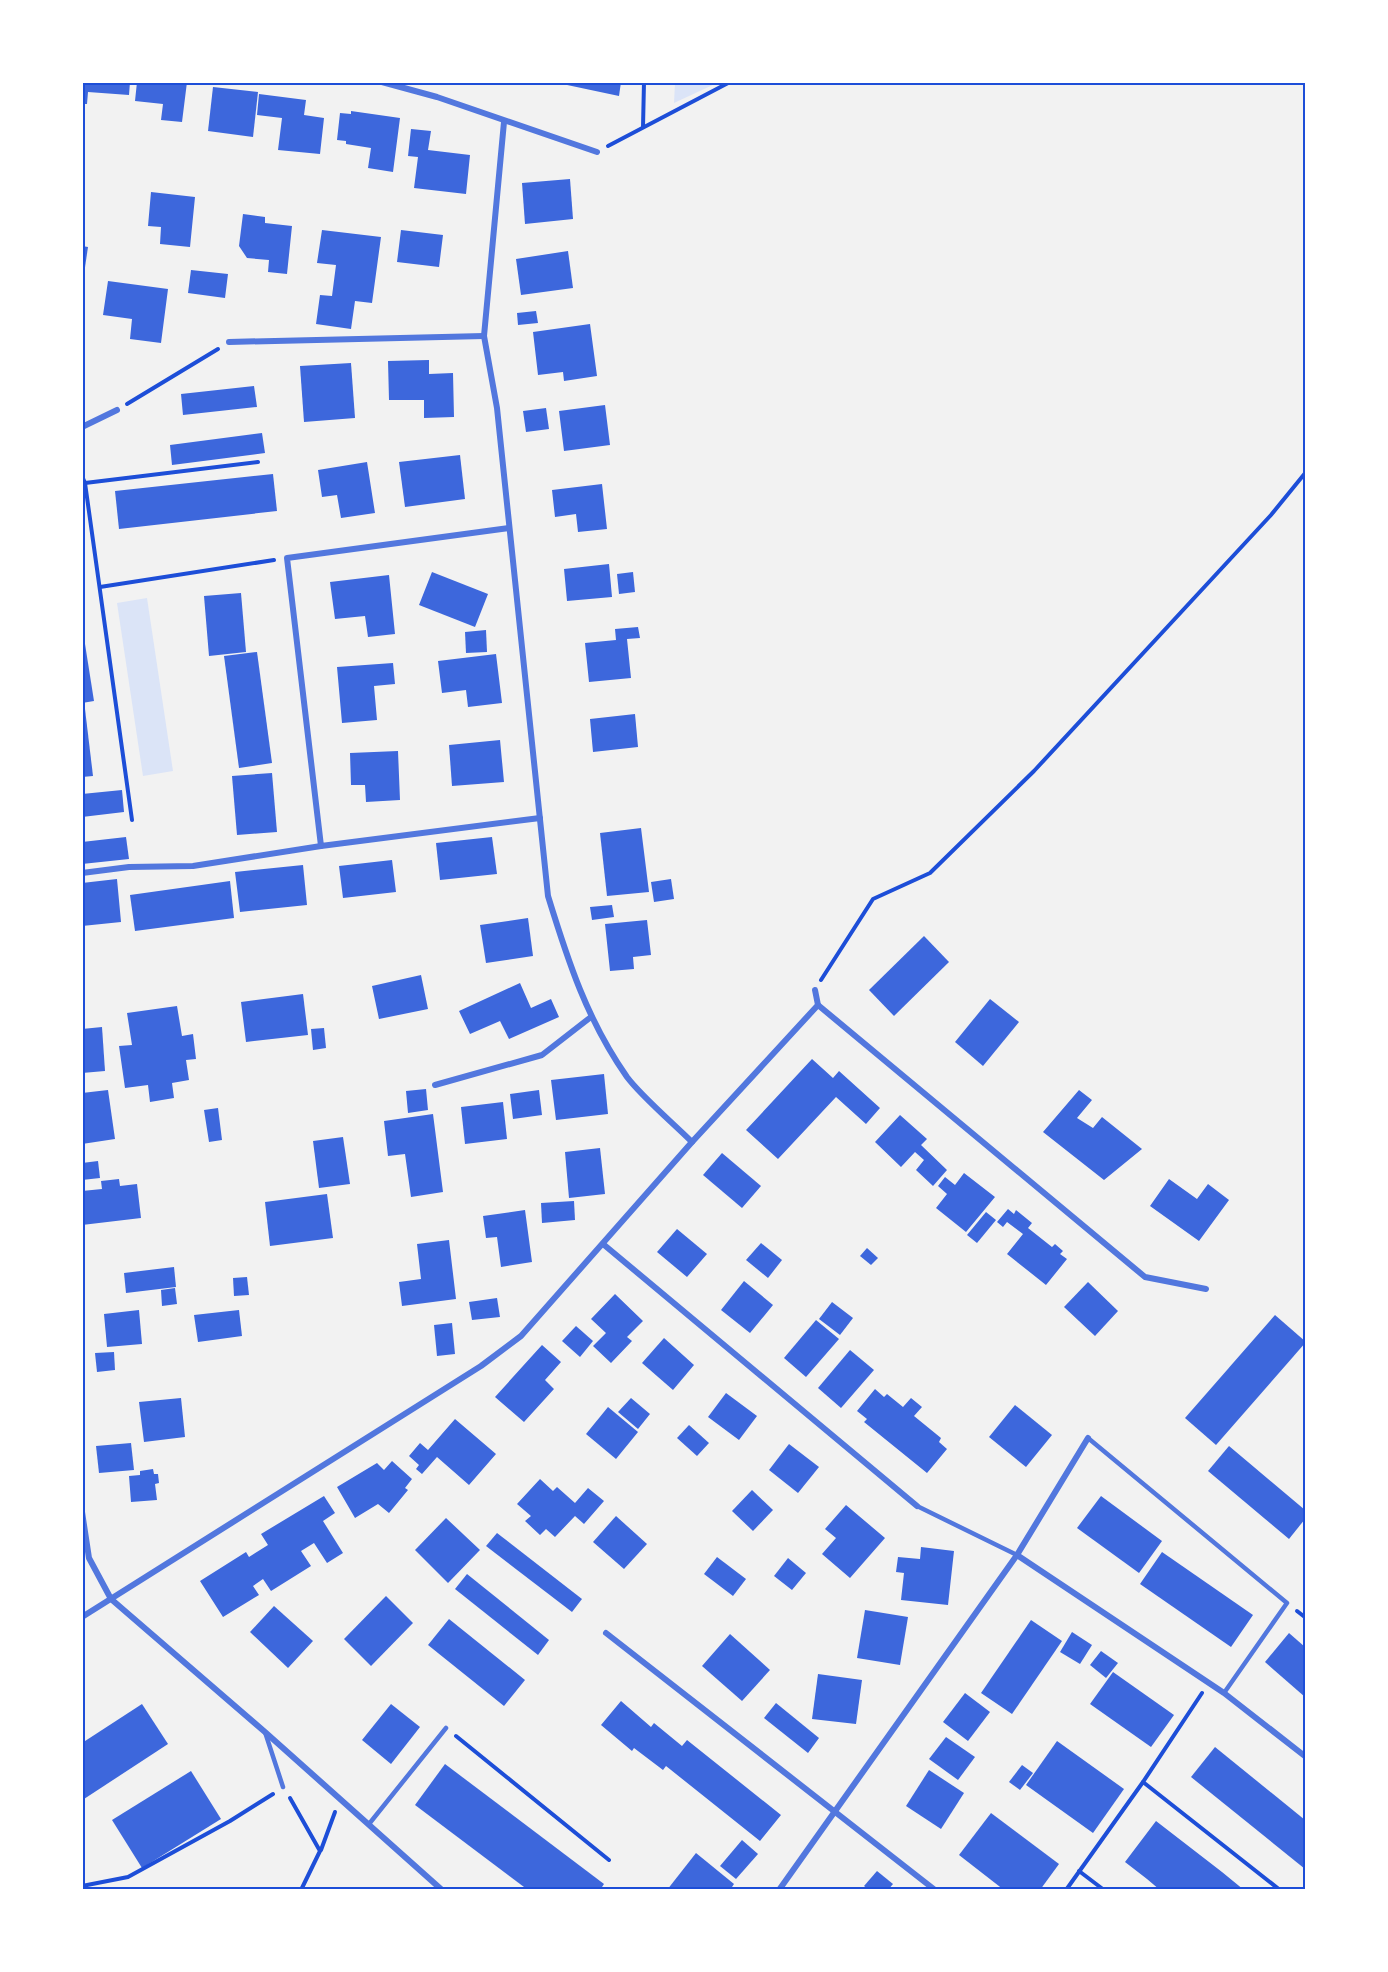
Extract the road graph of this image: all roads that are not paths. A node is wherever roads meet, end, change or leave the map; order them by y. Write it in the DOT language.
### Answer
graph roads {
  1 [pos="382,82"];
  2 [pos="504,122"];
  3 [pos="597,152"];
  4 [pos="484,336"];
  5 [pos="229,342"];
  6 [pos="117,410"];
  7 [pos="82,427"];
  8 [pos="509,528"];
  9 [pos="540,818"];
  10 [pos="321,846"];
  11 [pos="82,873"];
  12 [pos="814,990"];
  13 [pos="818,1005"];
  14 [pos="591,1017"];
  15 [pos="435,1085"];
  16 [pos="692,1142"];
  17 [pos="603,1244"];
  18 [pos="1206,1289"];
  19 [pos="1088,1438"];
  20 [pos="917,1506"];
  21 [pos="82,1512"];
  22 [pos="1017,1555"];
  23 [pos="111,1599"];
  24 [pos="82,1617"];
  25 [pos="606,1633"];
  26 [pos="1224,1693"];
  27 [pos="446,1728"];
  28 [pos="265,1732"];
  29 [pos="1305,1757"];
  30 [pos="283,1787"];
  31 [pos="833,1811"];
  32 [pos="369,1824"];
  33 [pos="442,1890"];
  34 [pos="779,1890"];
  35 [pos="935,1890"];
  1 -- 2 [label="street"];
  2 -- 3 [label="street"];
  2 -- 4 [label="street"];
  4 -- 5 [label="street"];
  4 -- 8 [label="street"];
  6 -- 7 [label="street"];
  8 -- 9 [label="street"];
  8 -- 10 [label="street"];
  9 -- 10 [label="street"];
  9 -- 14 [label="street"];
  10 -- 11 [label="street"];
  12 -- 13 [label="street"];
  13 -- 16 [label="street"];
  13 -- 18 [label="street"];
  14 -- 15 [label="street"];
  14 -- 16 [label="street"];
  16 -- 17 [label="street"];
  17 -- 20 [label="street"];
  17 -- 23 [label="street"];
  19 -- 22 [label="street"];
  19 -- 26 [label="lane"];
  20 -- 22 [label="lane"];
  21 -- 23 [label="street"];
  22 -- 26 [label="street"];
  22 -- 31 [label="street"];
  23 -- 24 [label="street"];
  23 -- 28 [label="street"];
  25 -- 31 [label="street"];
  26 -- 29 [label="street"];
  27 -- 32 [label="lane"];
  28 -- 30 [label="lane"];
  28 -- 32 [label="street"];
  31 -- 34 [label="street"];
  31 -- 35 [label="street"];
  32 -- 33 [label="street"];
}
